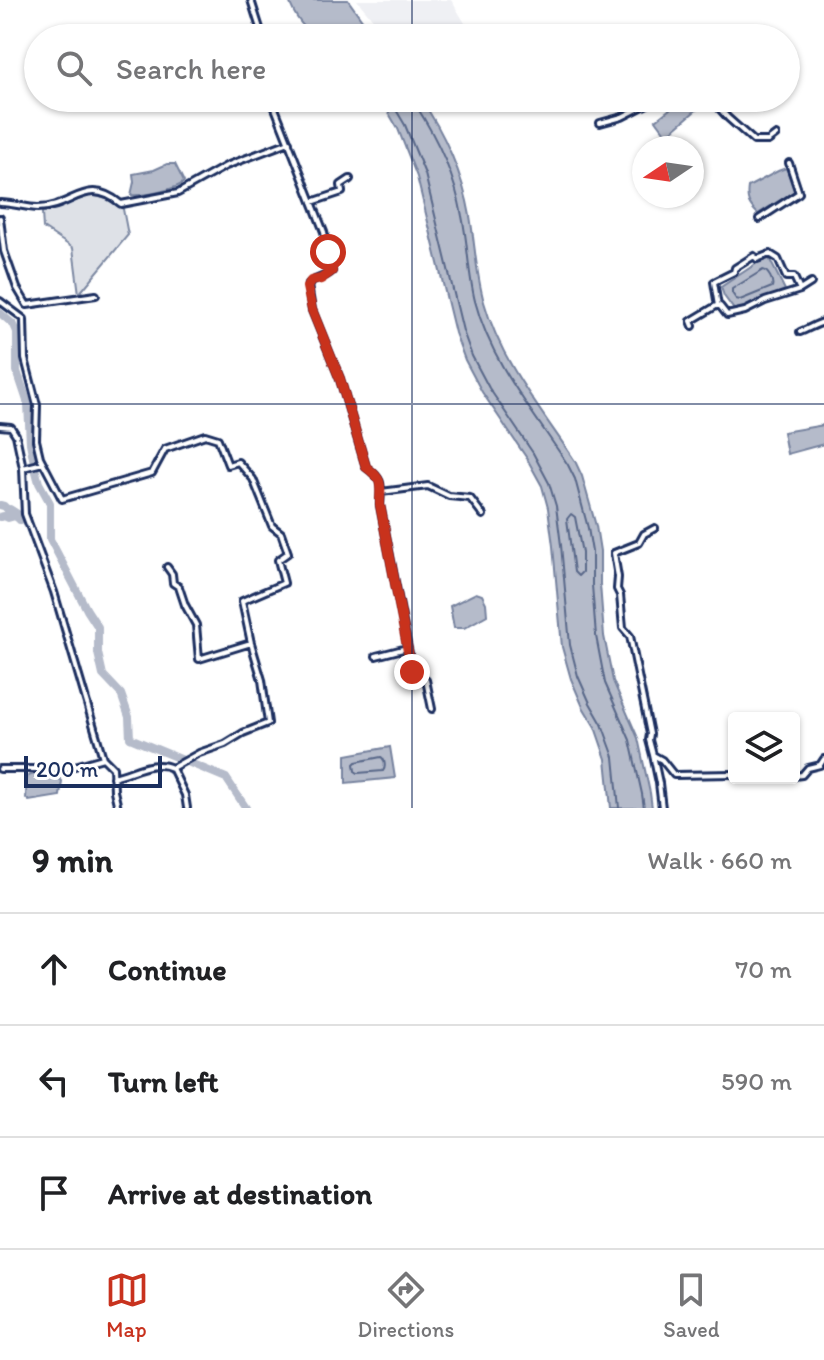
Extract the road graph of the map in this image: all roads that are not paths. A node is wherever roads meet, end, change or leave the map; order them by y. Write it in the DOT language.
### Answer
graph roads {
  1 [pos="251,0"];
  2 [pos="259,24"];
  3 [pos="278,112"];
  4 [pos="633,112"];
  5 [pos="723,112"];
  6 [pos="600,123"];
  7 [pos="776,135"];
  8 [pos="289,142"];
  9 [pos="789,163"];
  10 [pos="350,179"];
  11 [pos="312,202"];
  12 [pos="0,203"];
  13 [pos="0,218"];
  14 [pos="759,219"];
  15 [pos="811,283"];
  16 [pos="800,290"];
  17 [pos="96,295"];
  18 [pos="0,301"];
  19 [pos="718,306"];
  20 [pos="824,322"];
  21 [pos="693,326"];
  22 [pos="800,332"];
  23 [pos="0,426"];
  24 [pos="40,463"];
  25 [pos="23,468"];
  26 [pos="381,492"];
  27 [pos="483,515"];
  28 [pos="655,528"];
  29 [pos="167,567"];
  30 [pos="251,643"];
  31 [pos="407,648"];
  32 [pos="376,656"];
  33 [pos="432,709"];
  34 [pos="653,755"];
  35 [pos="103,758"];
  36 [pos="824,759"];
  37 [pos="172,768"];
  38 [pos="0,769"];
  39 [pos="728,774"];
  40 [pos="800,775"];
  41 [pos="113,777"];
  42 [pos="118,808"];
  43 [pos="187,808"];
  44 [pos="662,808"];
  1 -- 2 [label="street"];
  3 -- 8 [label="street"];
  4 -- 6 [label="street"];
  5 -- 7 [label="street"];
  8 -- 11 [label="street"];
  8 -- 12 [label="street"];
  9 -- 14 [label="street"];
  10 -- 11 [label="street"];
  11 -- 26 [label="street"];
  13 -- 17 [label="street"];
  15 -- 16 [label="street"];
  16 -- 19 [label="street"];
  16 -- 19 [label="street"];
  18 -- 24 [label="street"];
  19 -- 21 [label="street"];
  20 -- 22 [label="street"];
  23 -- 25 [label="street"];
  24 -- 25 [label="street"];
  24 -- 30 [label="street"];
  25 -- 35 [label="street"];
  26 -- 27 [label="street"];
  26 -- 31 [label="street"];
  28 -- 34 [label="street"];
  29 -- 30 [label="street"];
  30 -- 37 [label="street"];
  31 -- 32 [label="street"];
  31 -- 33 [label="street"];
  34 -- 39 [label="street"];
  34 -- 44 [label="street"];
  35 -- 38 [label="street"];
  35 -- 41 [label="street"];
  36 -- 40 [label="street"];
  37 -- 41 [label="street"];
  37 -- 43 [label="street"];
  41 -- 42 [label="street"];
}
